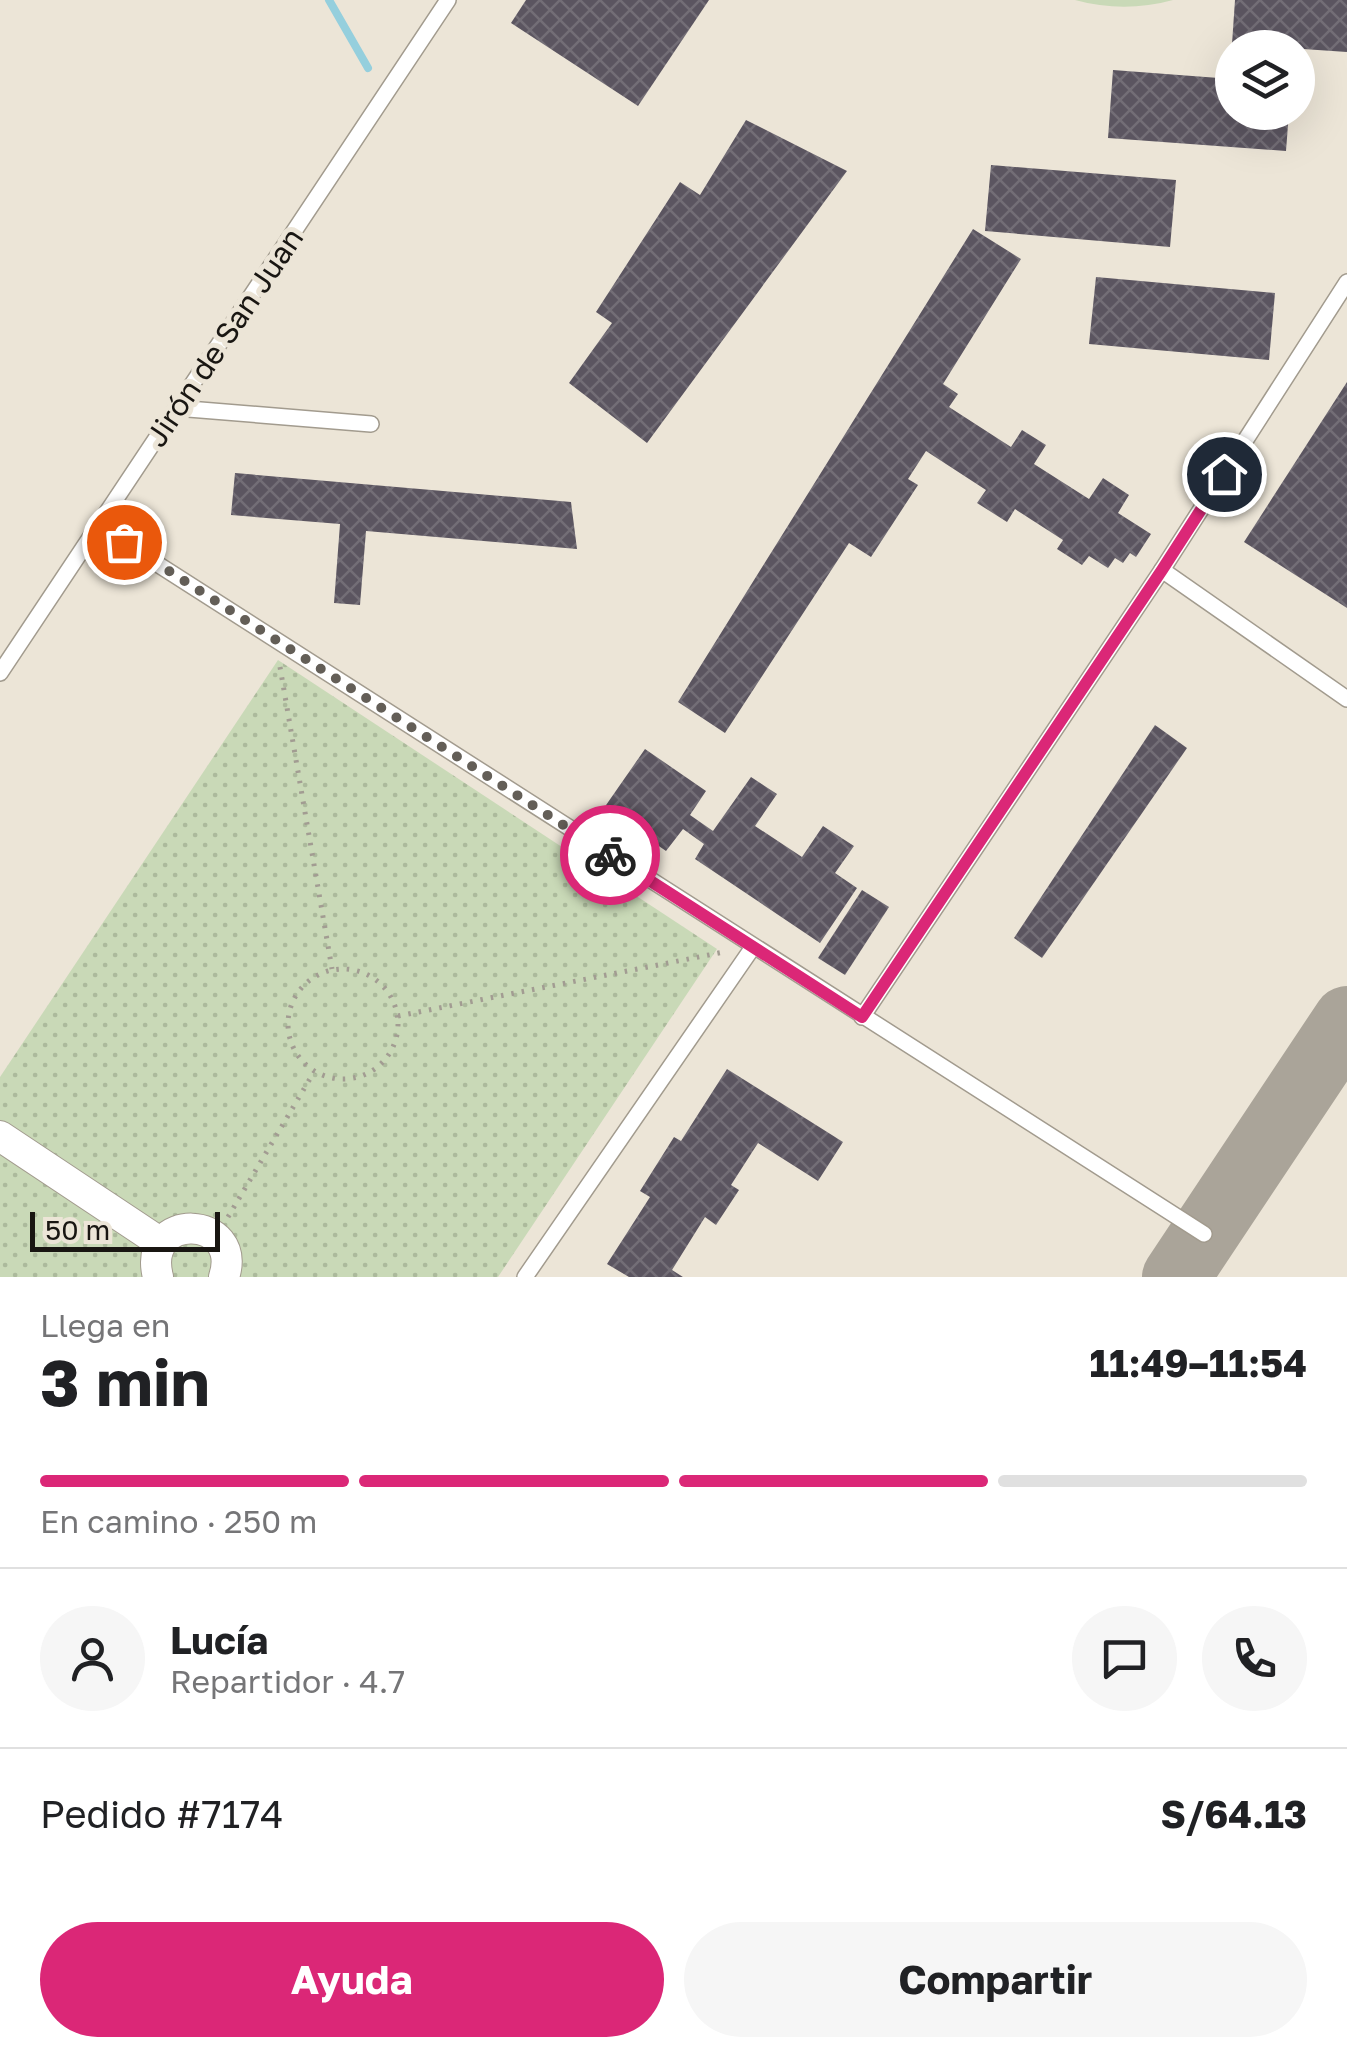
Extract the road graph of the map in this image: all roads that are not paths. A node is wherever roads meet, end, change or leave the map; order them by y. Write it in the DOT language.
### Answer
graph roads {
  1 [pos="448,0"];
  2 [pos="1347,282"];
  3 [pos="176,408"];
  4 [pos="371,424"];
  5 [pos="98,526"];
  6 [pos="1162,570"];
  7 [pos="0,674"];
  8 [pos="1347,699"];
  9 [pos="754,947"];
  10 [pos="862,1017"];
  11 [pos="0,1136"];
  12 [pos="1204,1234"];
  13 [pos="161,1244"];
  14 [pos="158,1277"];
  15 [pos="224,1277"];
  16 [pos="525,1277"];
  1 -- 3 [label="lane, Jirón de San Juan"];
  2 -- 6 [label="lane"];
  3 -- 4 [label="lane"];
  3 -- 5 [label="lane, Jirón de San Juan"];
  5 -- 7 [label="lane, Jirón de San Juan"];
  5 -- 9 [label="lane"];
  6 -- 8 [label="lane"];
  6 -- 10 [label="lane"];
  9 -- 10 [label="lane"];
  9 -- 16 [label="lane"];
  10 -- 12 [label="lane"];
  11 -- 13 [label="street"];
  13 -- 14 [label="street"];
  13 -- 15 [label="street"];
}
